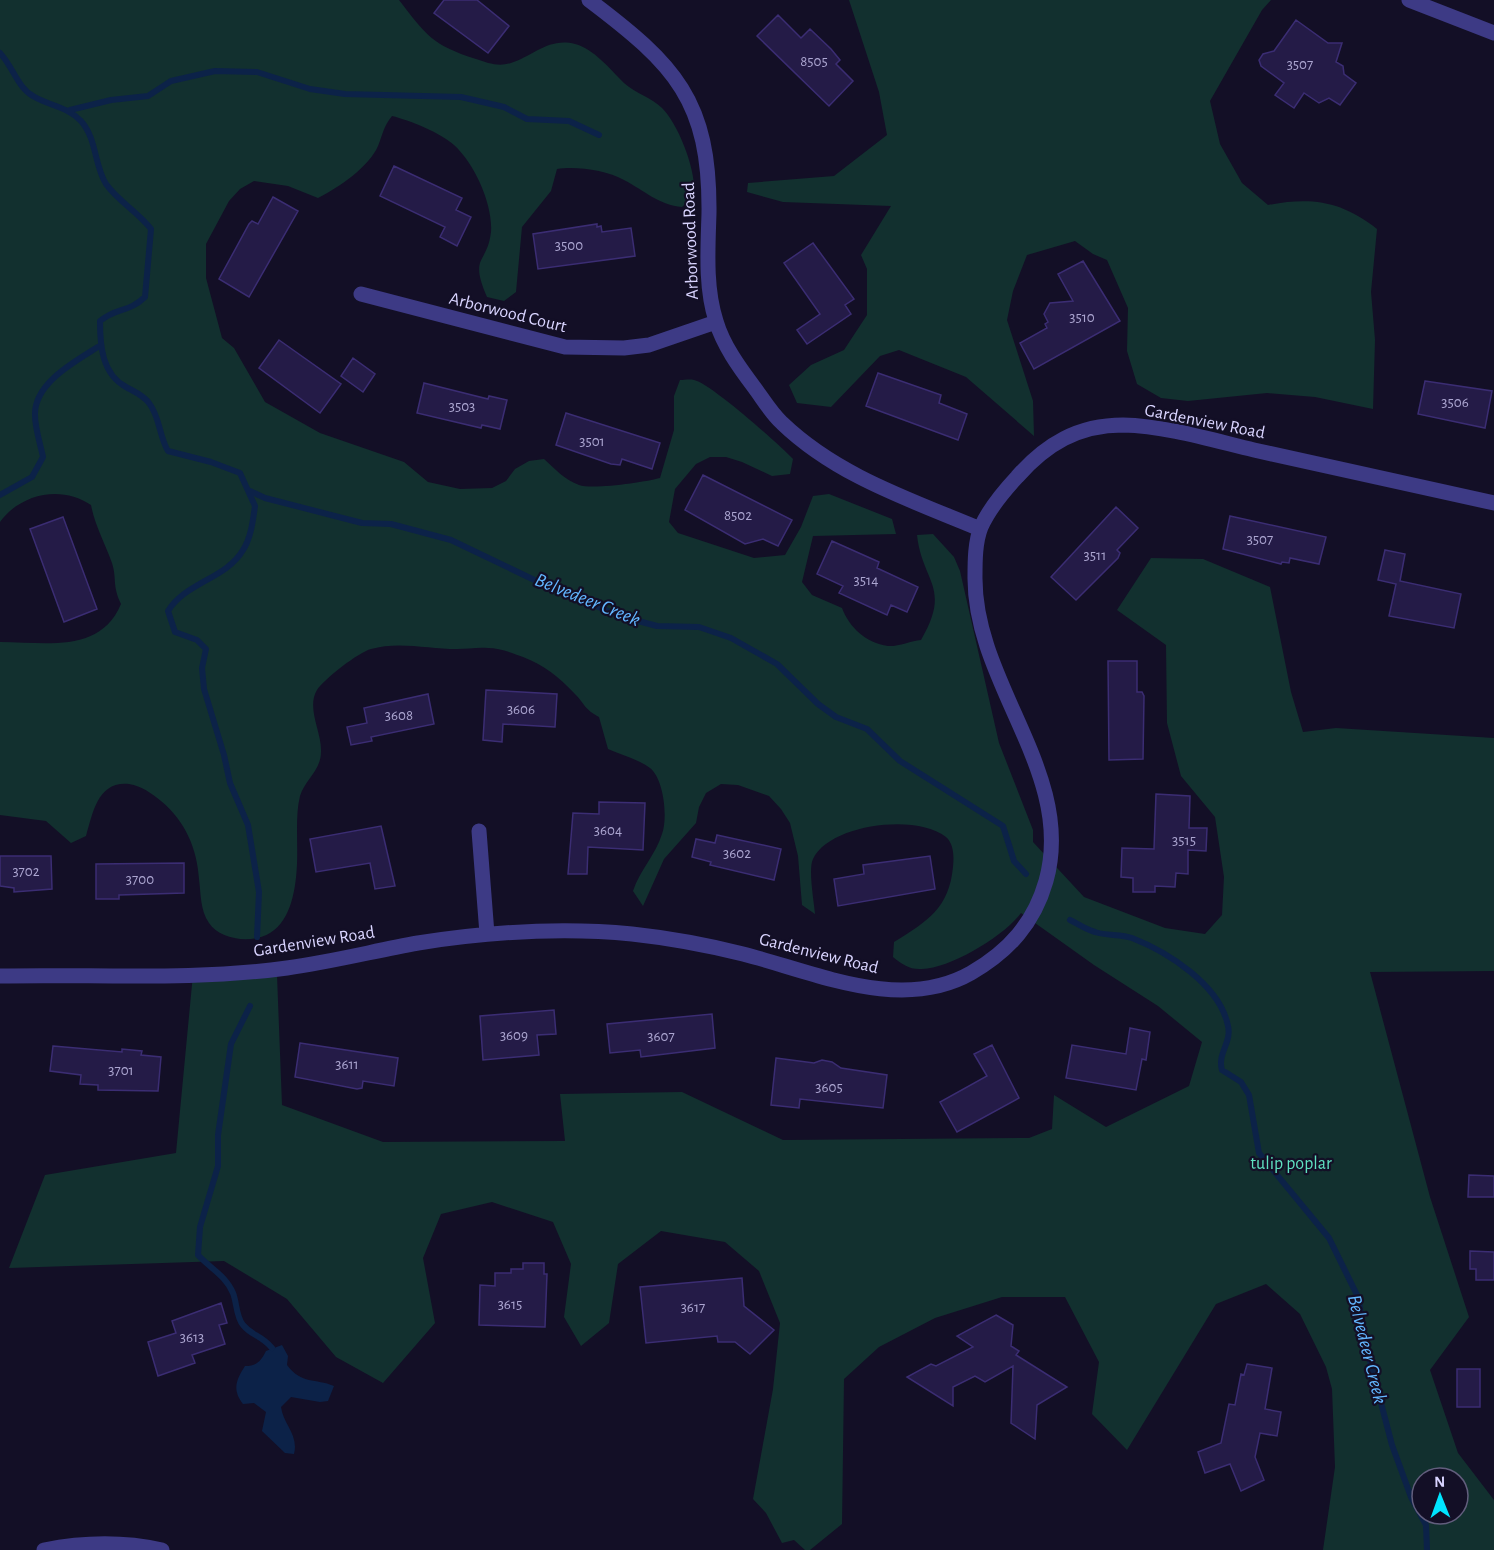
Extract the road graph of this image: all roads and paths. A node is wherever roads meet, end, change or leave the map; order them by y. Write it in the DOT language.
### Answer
graph roads {
  1 [pos="589,0"];
  2 [pos="1409,0"];
  3 [pos="1494,33"];
  4 [pos="361,294"];
  5 [pos="716,321"];
  6 [pos="1494,503"];
  7 [pos="980,529"];
  8 [pos="479,831"];
  9 [pos="487,934"];
  10 [pos="0,976"];
  11 [pos="44,1550"];
  12 [pos="162,1550"];
  1 -- 5 [label="street, Arborwood Road"];
  2 -- 3 [label="street"];
  4 -- 5 [label="street, Arborwood Court"];
  5 -- 7 [label="street, Arborwood Road"];
  6 -- 7 [label="street, Gardenview Road"];
  7 -- 9 [label="street, Gardenview Road"];
  8 -- 9 [label="street"];
  9 -- 10 [label="street, Gardenview Road"];
  11 -- 12 [label="street"];
}
